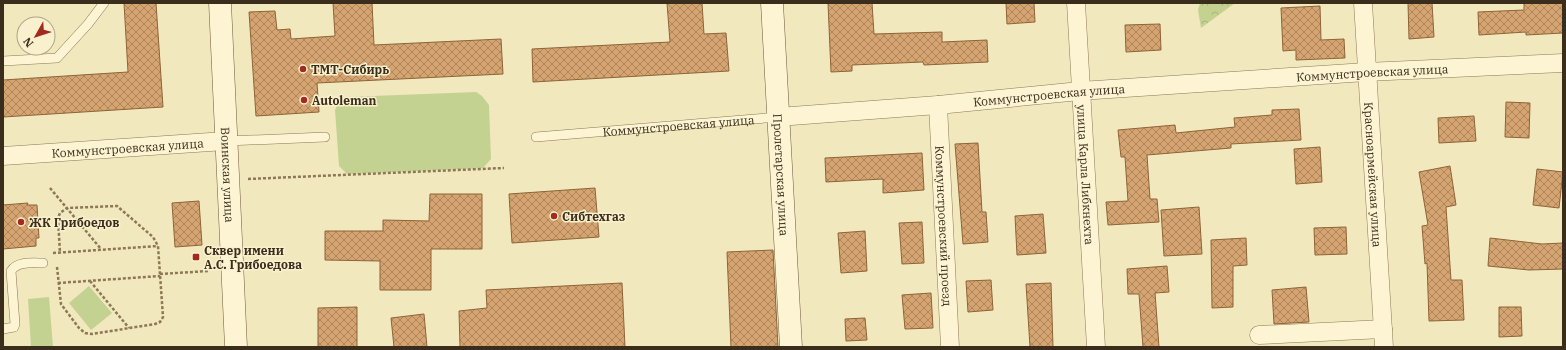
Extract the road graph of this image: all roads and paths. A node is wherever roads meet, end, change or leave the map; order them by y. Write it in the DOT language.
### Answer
graph roads {
  1 [pos="104,3"];
  2 [pos="220,3"];
  3 [pos="772,3"];
  4 [pos="1076,3"];
  5 [pos="1363,3"];
  6 [pos="3,61"];
  7 [pos="1563,63"];
  8 [pos="1366,72"];
  9 [pos="1080,91"];
  10 [pos="938,105"];
  11 [pos="778,117"];
  12 [pos="325,137"];
  13 [pos="536,137"];
  14 [pos="225,141"];
  15 [pos="3,156"];
  16 [pos="504,168"];
  17 [pos="228,180"];
  18 [pos="50,188"];
  19 [pos="67,208"];
  20 [pos="158,246"];
  21 [pos="101,250"];
  22 [pos="51,253"];
  23 [pos="58,253"];
  24 [pos="43,263"];
  25 [pos="208,271"];
  26 [pos="160,275"];
  27 [pos="90,281"];
  28 [pos="58,283"];
  29 [pos="129,328"];
  30 [pos="3,329"];
  31 [pos="1383,329"];
  32 [pos="1259,335"];
  33 [pos="236,347"];
  34 [pos="791,347"];
  35 [pos="950,347"];
  36 [pos="1096,347"];
  37 [pos="1384,347"];
  1 -- 6 [label="lane"];
  2 -- 14 [label="street, Воинская улица"];
  3 -- 11 [label="street, Пролетарская улица"];
  4 -- 9 [label="street, улица Карла Либкнехта"];
  5 -- 8 [label="street, Красноармейская улица"];
  7 -- 8 [label="street, Коммунстроевская улица"];
  8 -- 9 [label="street, Коммунстроевская улица"];
  8 -- 31 [label="street, Красноармейская улица"];
  9 -- 10 [label="street, Коммунстроевская улица"];
  9 -- 36 [label="street, улица Карла Либкнехта"];
  10 -- 11 [label="street, Коммунстроевская улица"];
  10 -- 35 [label="street, Коммунстроевский проезд"];
  11 -- 13 [label="lane, Коммунстроевская улица"];
  11 -- 34 [label="street, Пролетарская улица"];
  12 -- 14 [label="lane, Коммунстроевская улица"];
  14 -- 15 [label="street, Коммунстроевская улица"];
  14 -- 17 [label="street, Воинская улица"];
  16 -- 17 [label="path"];
  17 -- 33 [label="street, Воинская улица"];
  18 -- 19 [label="path"];
  19 -- 20 [label="path"];
  19 -- 21 [label="path"];
  19 -- 23 [label="path"];
  20 -- 21 [label="path"];
  20 -- 26 [label="path"];
  21 -- 23 [label="path"];
  22 -- 23 [label="path"];
  23 -- 28 [label="path"];
  24 -- 30 [label="lane"];
  25 -- 26 [label="path"];
  26 -- 27 [label="path"];
  26 -- 29 [label="path"];
  27 -- 28 [label="path"];
  27 -- 29 [label="path"];
  28 -- 29 [label="path"];
  31 -- 32 [label="street"];
  31 -- 37 [label="street, Красноармейская улица"];
}
